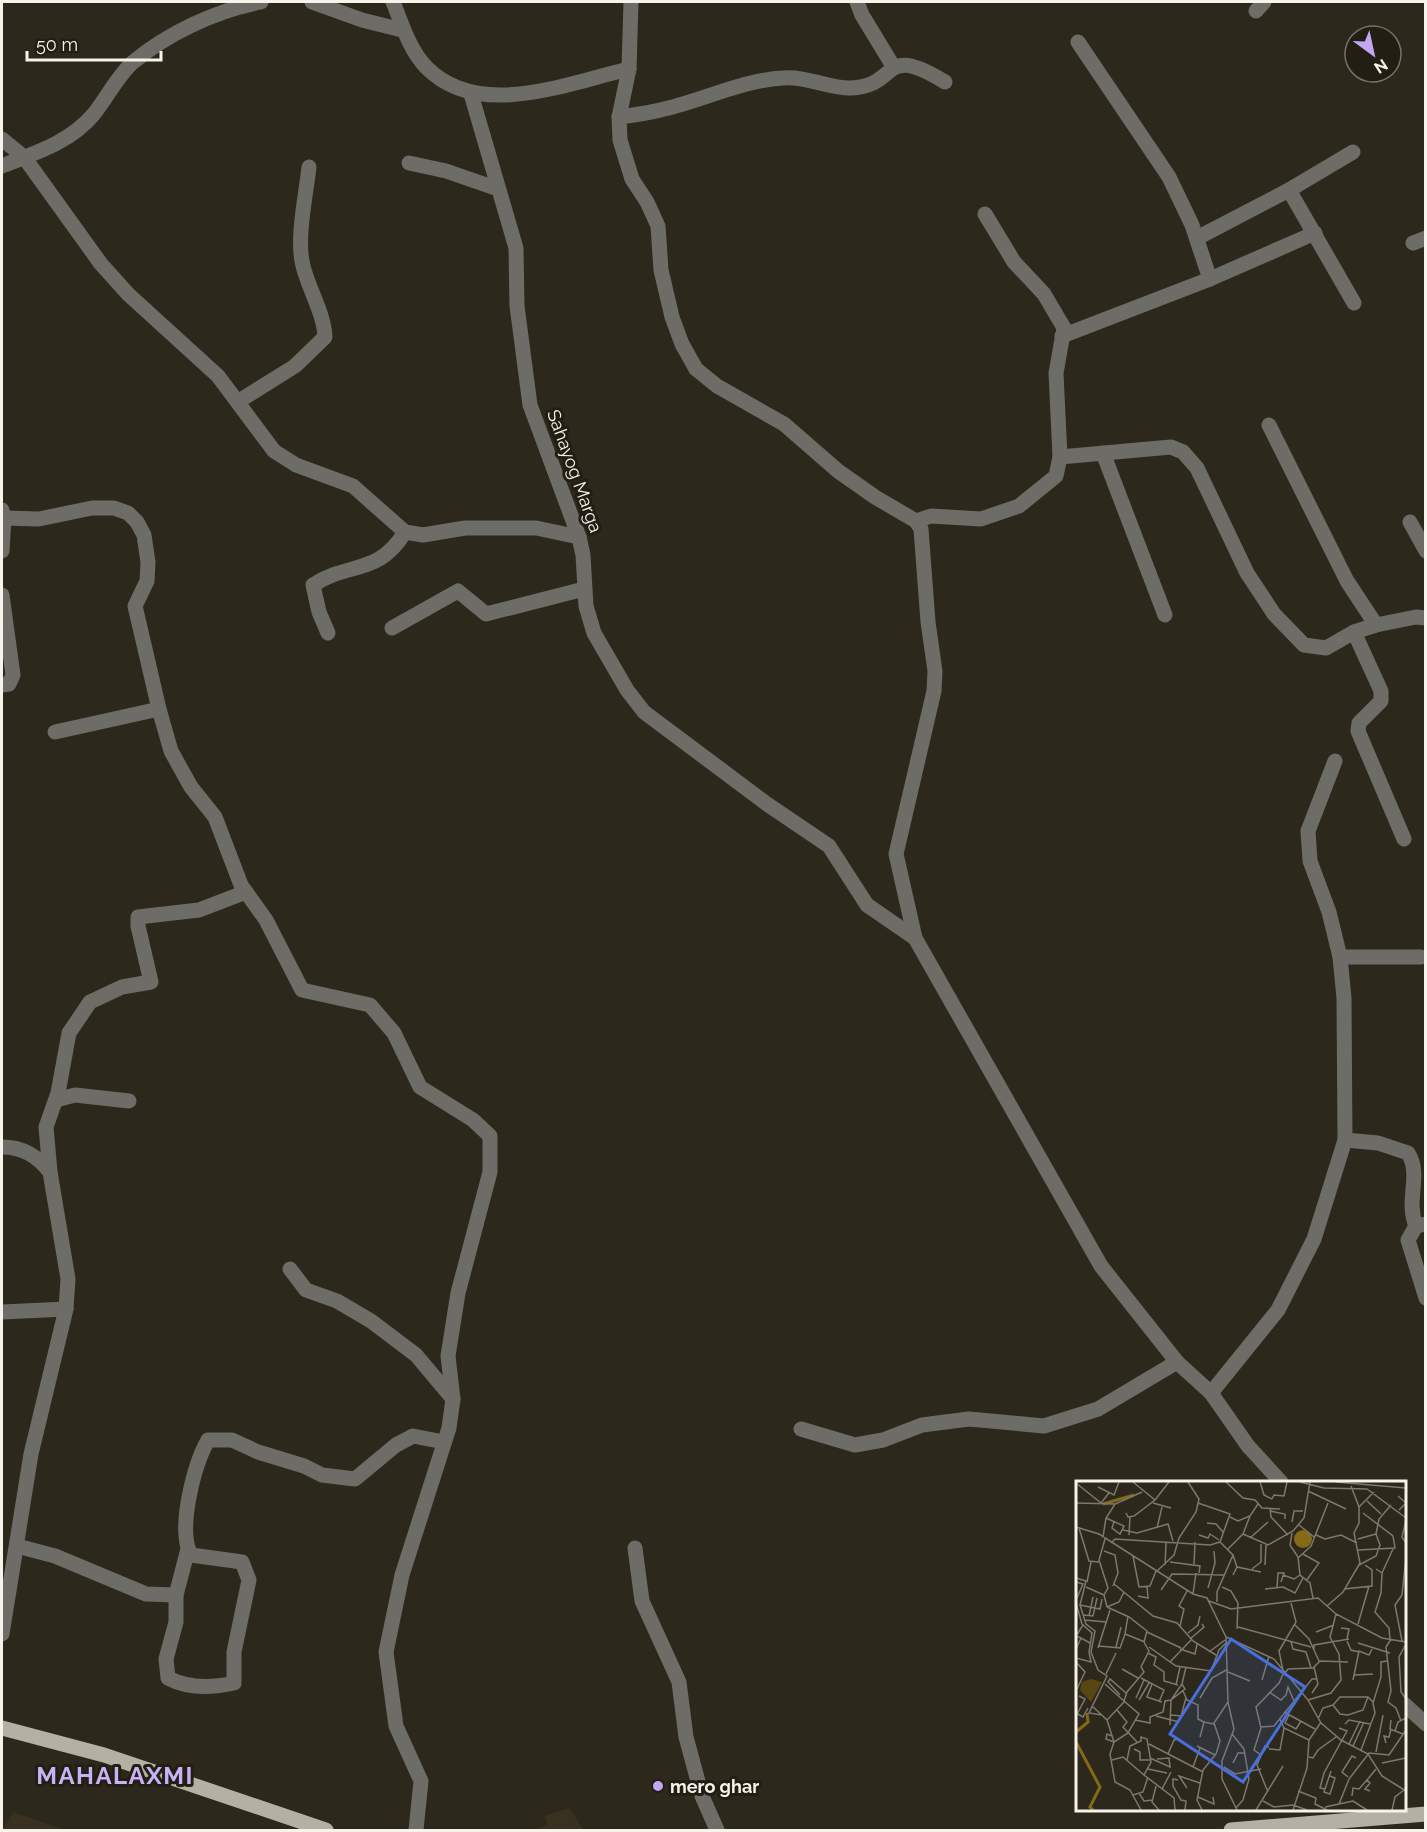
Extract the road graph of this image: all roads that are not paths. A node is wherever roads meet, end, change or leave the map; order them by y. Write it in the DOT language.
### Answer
graph roads {
  1 [pos="261,2"];
  2 [pos="312,2"];
  3 [pos="393,2"];
  4 [pos="631,2"];
  5 [pos="857,2"];
  6 [pos="402,30"];
  7 [pos="1078,42"];
  8 [pos="893,66"];
  9 [pos="629,69"];
  10 [pos="945,82"];
  11 [pos="471,94"];
  12 [pos="619,117"];
  13 [pos="2,139"];
  14 [pos="1353,152"];
  15 [pos="24,157"];
  16 [pos="409,163"];
  17 [pos="2,166"];
  18 [pos="309,167"];
  19 [pos="498,189"];
  20 [pos="1289,190"];
  21 [pos="985,214"];
  22 [pos="1315,232"];
  23 [pos="1197,238"];
  24 [pos="1210,279"];
  25 [pos="1354,303"];
  26 [pos="1062,336"];
  27 [pos="239,401"];
  28 [pos="1269,425"];
  29 [pos="1103,453"];
  30 [pos="1060,457"];
  31 [pos="3,514"];
  32 [pos="916,521"];
  33 [pos="1410,522"];
  34 [pos="405,532"];
  35 [pos="579,537"];
  36 [pos="2,551"];
  37 [pos="1425,551"];
  38 [pos="584,589"];
  39 [pos="2,595"];
  40 [pos="1165,615"];
  41 [pos="1425,618"];
  42 [pos="1376,625"];
  43 [pos="392,628"];
  44 [pos="1354,632"];
  45 [pos="328,633"];
  46 [pos="2,685"];
  47 [pos="159,709"];
  48 [pos="55,732"];
  49 [pos="1335,761"];
  50 [pos="1404,839"];
  51 [pos="246,892"];
  52 [pos="915,938"];
  53 [pos="1340,957"];
  54 [pos="1421,957"];
  55 [pos="56,1100"];
  56 [pos="129,1101"];
  57 [pos="1345,1140"];
  58 [pos="2,1147"];
  59 [pos="50,1172"];
  60 [pos="1421,1225"];
  61 [pos="290,1269"];
  62 [pos="1425,1298"];
  63 [pos="66,1309"];
  64 [pos="2,1312"];
  65 [pos="1177,1362"];
  66 [pos="1211,1393"];
  67 [pos="453,1399"];
  68 [pos="801,1429"];
  69 [pos="444,1442"];
  70 [pos="1280,1481"];
  71 [pos="17,1546"];
  72 [pos="635,1548"];
  73 [pos="188,1549"];
  74 [pos="176,1595"];
  75 [pos="2,1634"];
  76 [pos="1406,1706"];
  77 [pos="1425,1724"];
  78 [pos="2,1728"];
  79 [pos="1425,1814"];
  80 [pos="326,1830"];
  81 [pos="416,1830"];
  82 [pos="717,1830"];
  83 [pos="1231,1830"];
  1 -- 15 [label="street"];
  2 -- 6 [label="street"];
  3 -- 6 [label="street"];
  4 -- 9 [label="street"];
  5 -- 8 [label="street"];
  6 -- 11 [label="street"];
  7 -- 23 [label="street"];
  8 -- 10 [label="street"];
  8 -- 12 [label="street"];
  9 -- 11 [label="street"];
  9 -- 12 [label="street"];
  11 -- 19 [label="street, Sahayog Marga"];
  12 -- 32 [label="street"];
  13 -- 15 [label="street"];
  14 -- 20 [label="street"];
  15 -- 17 [label="street"];
  15 -- 27 [label="street"];
  16 -- 19 [label="street"];
  18 -- 27 [label="street"];
  19 -- 35 [label="street, Sahayog Marga"];
  20 -- 22 [label="street"];
  20 -- 23 [label="street"];
  21 -- 26 [label="street"];
  22 -- 24 [label="street"];
  22 -- 25 [label="street"];
  23 -- 24 [label="street"];
  24 -- 26 [label="street"];
  26 -- 30 [label="street"];
  27 -- 34 [label="street"];
  28 -- 42 [label="street"];
  29 -- 30 [label="street"];
  29 -- 40 [label="street"];
  29 -- 44 [label="street"];
  30 -- 32 [label="street"];
  31 -- 36 [label="street"];
  31 -- 47 [label="street"];
  32 -- 52 [label="street"];
  33 -- 37 [label="street"];
  34 -- 35 [label="street"];
  34 -- 45 [label="street"];
  35 -- 38 [label="street, Sahayog Marga"];
  38 -- 43 [label="street"];
  38 -- 52 [label="street, Sahayog Marga"];
  39 -- 46 [label="street"];
  41 -- 42 [label="street"];
  42 -- 44 [label="street"];
  44 -- 50 [label="street"];
  47 -- 48 [label="street"];
  47 -- 51 [label="street"];
  49 -- 53 [label="street"];
  51 -- 55 [label="street"];
  51 -- 67 [label="street"];
  52 -- 65 [label="street"];
  53 -- 54 [label="street"];
  53 -- 57 [label="street"];
  55 -- 56 [label="street"];
  55 -- 59 [label="street"];
  57 -- 60 [label="street"];
  57 -- 66 [label="street"];
  58 -- 59 [label="street"];
  59 -- 63 [label="street"];
  60 -- 62 [label="street"];
  61 -- 67 [label="street"];
  63 -- 64 [label="street"];
  63 -- 71 [label="street"];
  65 -- 66 [label="street"];
  65 -- 68 [label="street"];
  66 -- 70 [label="street"];
  67 -- 69 [label="street"];
  69 -- 73 [label="street"];
  69 -- 81 [label="street"];
  71 -- 74 [label="street"];
  71 -- 75 [label="street"];
  72 -- 82 [label="street"];
  73 -- 74 [label="street"];
  73 -- 74 [label="street"];
  76 -- 77 [label="street"];
  78 -- 80 [label="main road"];
  79 -- 83 [label="main road"];
}
